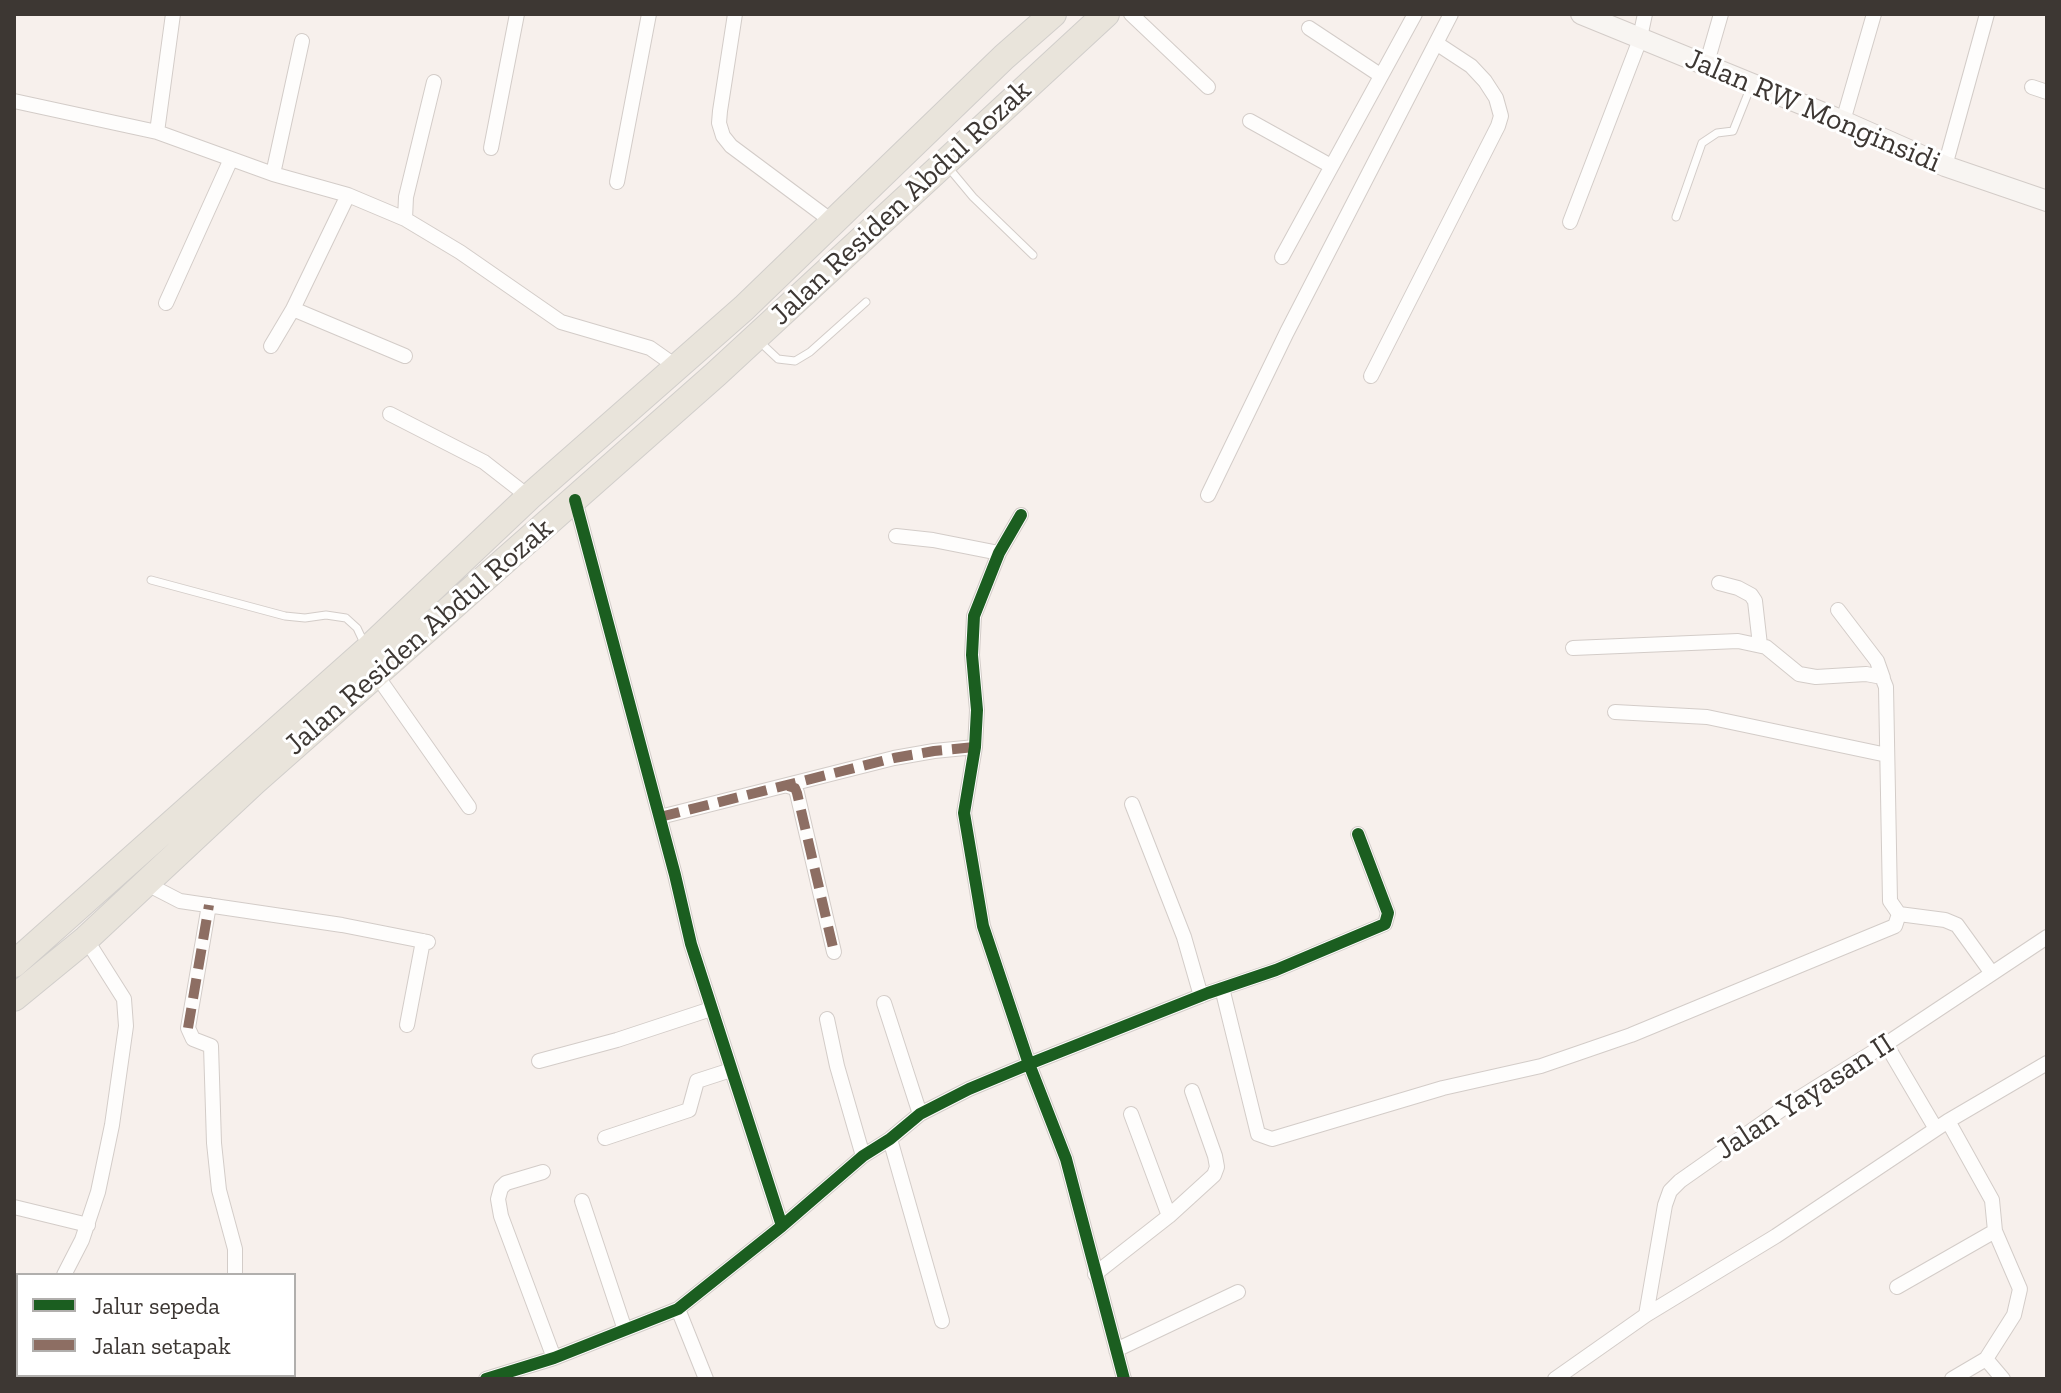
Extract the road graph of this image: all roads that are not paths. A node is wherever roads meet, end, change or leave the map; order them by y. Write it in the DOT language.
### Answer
graph roads {
  1 [pos="173,14"];
  2 [pos="517,14"];
  3 [pos="649,14"];
  4 [pos="735,14"];
  5 [pos="1053,14"];
  6 [pos="1106,14"];
  7 [pos="1131,14"];
  8 [pos="1415,14"];
  9 [pos="1451,14"];
  10 [pos="1645,14"];
  11 [pos="1721,14"];
  12 [pos="1874,14"];
  13 [pos="1987,14"];
  14 [pos="1584,15"];
  15 [pos="1309,28"];
  16 [pos="302,41"];
  17 [pos="1436,43"];
  18 [pos="1637,45"];
  19 [pos="1706,66"];
  20 [pos="1380,75"];
  21 [pos="434,82"];
  22 [pos="1208,87"];
  23 [pos="2032,87"];
  24 [pos="1750,88"];
  25 [pos="2047,92"];
  26 [pos="14,101"];
  27 [pos="1250,121"];
  28 [pos="1843,121"];
  29 [pos="157,132"];
  30 [pos="491,148"];
  31 [pos="231,159"];
  32 [pos="944,162"];
  33 [pos="1331,166"];
  34 [pos="1945,166"];
  35 [pos="273,174"];
  36 [pos="617,182"];
  37 [pos="348,195"];
  38 [pos="2047,201"];
  39 [pos="1676,217"];
  40 [pos="405,219"];
  41 [pos="833,222"];
  42 [pos="1570,222"];
  43 [pos="1033,255"];
  44 [pos="1282,257"];
  45 [pos="866,302"];
  46 [pos="166,303"];
  47 [pos="293,309"];
  48 [pos="756,337"];
  49 [pos="271,346"];
  50 [pos="405,356"];
  51 [pos="677,367"];
  52 [pos="1371,376"];
  53 [pos="390,414"];
  54 [pos="1208,495"];
  55 [pos="529,497"];
  56 [pos="575,500"];
  57 [pos="1021,515"];
  58 [pos="896,536"];
  59 [pos="999,553"];
  60 [pos="151,580"];
  61 [pos="1719,583"];
  62 [pos="1838,610"];
  63 [pos="1760,645"];
  64 [pos="1573,648"];
  65 [pos="367,650"];
  66 [pos="377,675"];
  67 [pos="1883,678"];
  68 [pos="1615,712"];
  69 [pos="975,747"];
  70 [pos="1887,755"];
  71 [pos="788,786"];
  72 [pos="1132,804"];
  73 [pos="469,807"];
  74 [pos="660,817"];
  75 [pos="1358,834"];
  76 [pos="147,884"];
  77 [pos="209,905"];
  78 [pos="1899,914"];
  79 [pos="2047,937"];
  80 [pos="86,939"];
  81 [pos="834,952"];
  82 [pos="14,964"];
  83 [pos="1991,972"];
  84 [pos="1212,992"];
  85 [pos="14,998"];
  86 [pos="884,1003"];
  87 [pos="711,1009"];
  88 [pos="827,1019"];
  89 [pos="407,1025"];
  90 [pos="1886,1044"];
  91 [pos="539,1061"];
  92 [pos="2047,1063"];
  93 [pos="1029,1064"];
  94 [pos="731,1070"];
  95 [pos="1192,1091"];
  96 [pos="920,1114"];
  97 [pos="1131,1114"];
  98 [pos="1942,1125"];
  99 [pos="605,1138"];
  100 [pos="890,1139"];
  101 [pos="863,1156"];
  102 [pos="543,1172"];
  103 [pos="582,1201"];
  104 [pos="14,1207"];
  105 [pos="1169,1216"];
  106 [pos="88,1225"];
  107 [pos="782,1226"];
  108 [pos="1995,1231"];
  109 [pos="65,1273"];
  110 [pos="235,1273"];
  111 [pos="1095,1274"];
  112 [pos="1897,1287"];
  113 [pos="1238,1292"];
  114 [pos="678,1309"];
  115 [pos="1646,1315"];
  116 [pos="942,1321"];
  117 [pos="625,1330"];
  118 [pos="1116,1350"];
  119 [pos="554,1358"];
  120 [pos="1986,1359"];
  121 [pos="486,1379"];
  122 [pos="706,1379"];
  123 [pos="1124,1379"];
  124 [pos="1555,1379"];
  125 [pos="1952,1379"];
  126 [pos="2003,1379"];
  1 -- 29 [label="street"];
  2 -- 30 [label="street"];
  3 -- 36 [label="street"];
  4 -- 41 [label="street"];
  5 -- 41 [label="highway, Jalan Residen Abdul Rozak"];
  6 -- 32 [label="highway, Jalan Residen Abdul Rozak"];
  7 -- 22 [label="street"];
  8 -- 20 [label="street"];
  9 -- 17 [label="street"];
  10 -- 18 [label="street"];
  11 -- 19 [label="street"];
  12 -- 28 [label="street"];
  13 -- 34 [label="street"];
  14 -- 18 [label="street, Jalan RW Monginsidi"];
  15 -- 20 [label="street"];
  16 -- 35 [label="street"];
  17 -- 52 [label="street"];
  17 -- 54 [label="street"];
  18 -- 19 [label="street, Jalan RW Monginsidi"];
  18 -- 42 [label="street"];
  19 -- 24 [label="street, Jalan RW Monginsidi"];
  20 -- 33 [label="street"];
  21 -- 40 [label="street"];
  23 -- 25 [label="street"];
  24 -- 28 [label="street, Jalan RW Monginsidi"];
  24 -- 39 [label="lane"];
  26 -- 29 [label="street"];
  27 -- 33 [label="street"];
  28 -- 34 [label="street, Jalan RW Monginsidi"];
  29 -- 31 [label="street"];
  31 -- 35 [label="street"];
  31 -- 46 [label="street"];
  32 -- 43 [label="lane"];
  32 -- 48 [label="highway, Jalan Residen Abdul Rozak"];
  33 -- 44 [label="street"];
  34 -- 38 [label="street, Jalan RW Monginsidi"];
  35 -- 37 [label="street"];
  37 -- 40 [label="street"];
  37 -- 47 [label="street"];
  40 -- 51 [label="street"];
  41 -- 51 [label="highway, Jalan Residen Abdul Rozak"];
  45 -- 48 [label="lane"];
  47 -- 49 [label="street"];
  47 -- 50 [label="street"];
  48 -- 56 [label="highway, Jalan Residen Abdul Rozak"];
  51 -- 55 [label="highway, Jalan Residen Abdul Rozak"];
  53 -- 55 [label="street"];
  55 -- 65 [label="highway, Jalan Residen Abdul Rozak"];
  56 -- 66 [label="highway, Jalan Residen Abdul Rozak"];
  56 -- 74 [label="street"];
  57 -- 59 [label="street"];
  58 -- 59 [label="street"];
  59 -- 69 [label="street"];
  60 -- 65 [label="lane"];
  61 -- 63 [label="street"];
  62 -- 67 [label="street"];
  63 -- 64 [label="street"];
  63 -- 67 [label="street"];
  65 -- 66 [label="street"];
  65 -- 82 [label="highway, Jalan Residen Abdul Rozak"];
  66 -- 73 [label="street"];
  66 -- 76 [label="highway, Jalan Residen Abdul Rozak"];
  67 -- 70 [label="street"];
  68 -- 70 [label="street"];
  69 -- 71 [label="street"];
  69 -- 93 [label="street"];
  70 -- 78 [label="street"];
  71 -- 74 [label="street"];
  71 -- 81 [label="street"];
  72 -- 84 [label="street"];
  74 -- 87 [label="street"];
  75 -- 84 [label="street"];
  76 -- 77 [label="street"];
  76 -- 80 [label="highway, Jalan Residen Abdul Rozak"];
  77 -- 89 [label="street"];
  77 -- 110 [label="street"];
  78 -- 83 [label="street"];
  78 -- 84 [label="street"];
  79 -- 83 [label="street, Jalan Yayasan II"];
  80 -- 85 [label="highway, Jalan Residen Abdul Rozak"];
  80 -- 106 [label="street"];
  83 -- 90 [label="street, Jalan Yayasan II"];
  84 -- 93 [label="street"];
  86 -- 96 [label="street"];
  87 -- 91 [label="street"];
  87 -- 94 [label="street"];
  88 -- 101 [label="street"];
  90 -- 98 [label="street"];
  90 -- 115 [label="street, Jalan Yayasan II"];
  92 -- 98 [label="street"];
  93 -- 96 [label="street"];
  93 -- 111 [label="street"];
  94 -- 99 [label="street"];
  94 -- 107 [label="street"];
  95 -- 105 [label="street"];
  96 -- 100 [label="street"];
  97 -- 105 [label="street"];
  98 -- 108 [label="street"];
  98 -- 115 [label="street"];
  100 -- 101 [label="street"];
  100 -- 116 [label="street"];
  101 -- 107 [label="street"];
  102 -- 119 [label="street"];
  103 -- 117 [label="street"];
  104 -- 106 [label="street"];
  105 -- 111 [label="street"];
  106 -- 109 [label="street"];
  107 -- 114 [label="street"];
  108 -- 112 [label="street"];
  108 -- 120 [label="street"];
  111 -- 118 [label="street"];
  113 -- 118 [label="street"];
  114 -- 117 [label="street"];
  114 -- 122 [label="street"];
  115 -- 124 [label="street"];
  117 -- 119 [label="street"];
  118 -- 123 [label="street"];
  119 -- 121 [label="street"];
  120 -- 125 [label="street"];
  120 -- 126 [label="street"];
}
